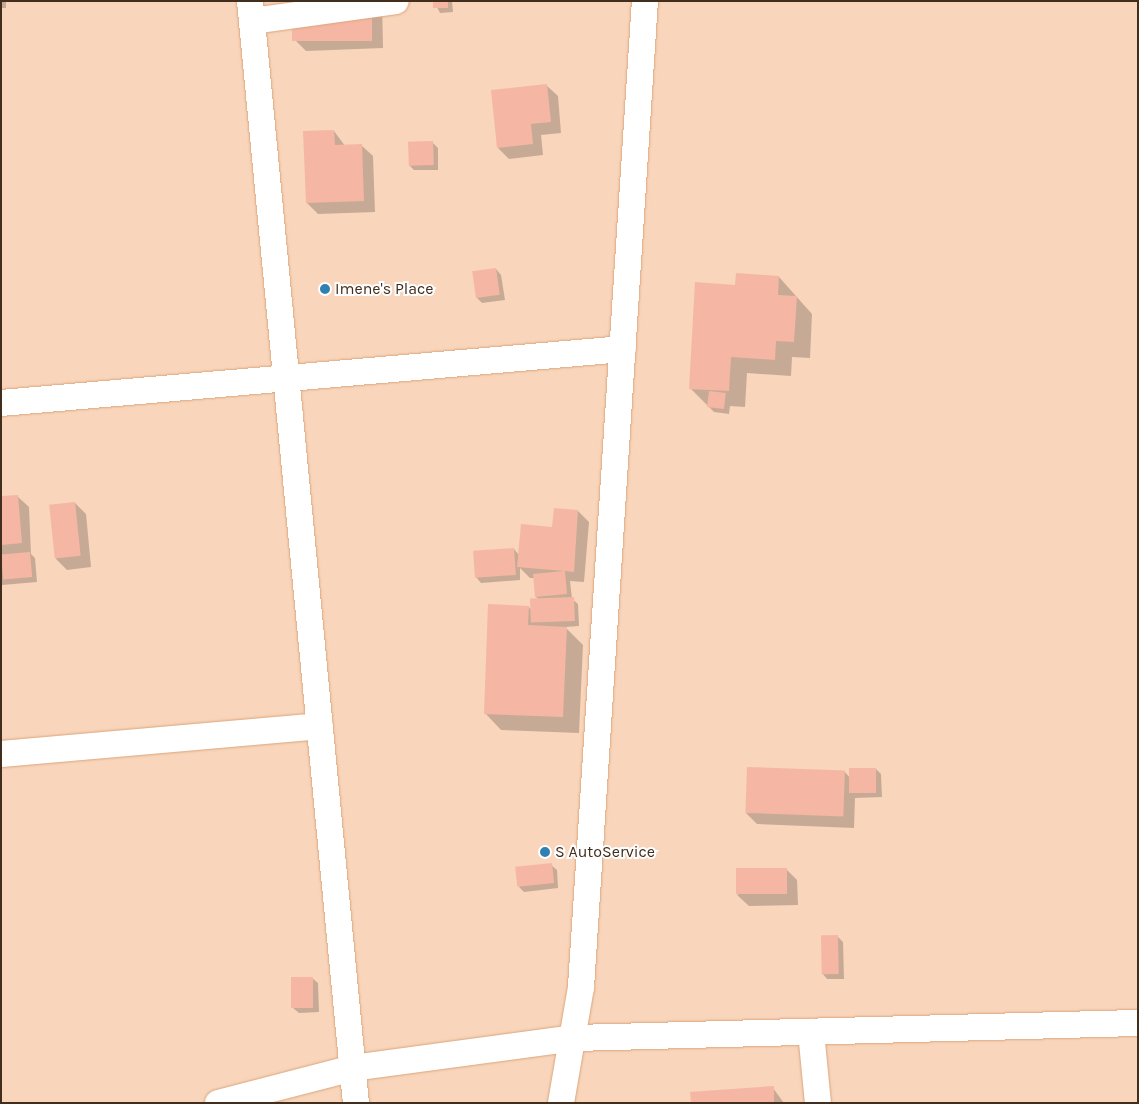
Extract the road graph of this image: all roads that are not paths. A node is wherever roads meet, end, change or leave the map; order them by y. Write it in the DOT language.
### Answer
graph roads {
  1 [pos="396,1"];
  2 [pos="645,1"];
  3 [pos="251,11"];
  4 [pos="622,349"];
  5 [pos="286,378"];
  6 [pos="1,403"];
  7 [pos="320,726"];
  8 [pos="1,754"];
  9 [pos="1138,1023"];
  10 [pos="811,1032"];
  11 [pos="575,1038"];
  12 [pos="353,1068"];
  13 [pos="218,1103"];
  14 [pos="356,1103"];
  15 [pos="561,1103"];
  16 [pos="818,1103"];
  1 -- 3 [label="street"];
  2 -- 4 [label="street"];
  3 -- 5 [label="street"];
  4 -- 5 [label="street"];
  4 -- 11 [label="street"];
  5 -- 6 [label="street"];
  5 -- 7 [label="street"];
  7 -- 8 [label="street"];
  7 -- 12 [label="street"];
  9 -- 10 [label="street"];
  10 -- 11 [label="street"];
  10 -- 16 [label="street"];
  11 -- 12 [label="street"];
  11 -- 15 [label="street"];
  12 -- 13 [label="street"];
  12 -- 14 [label="street"];
}
